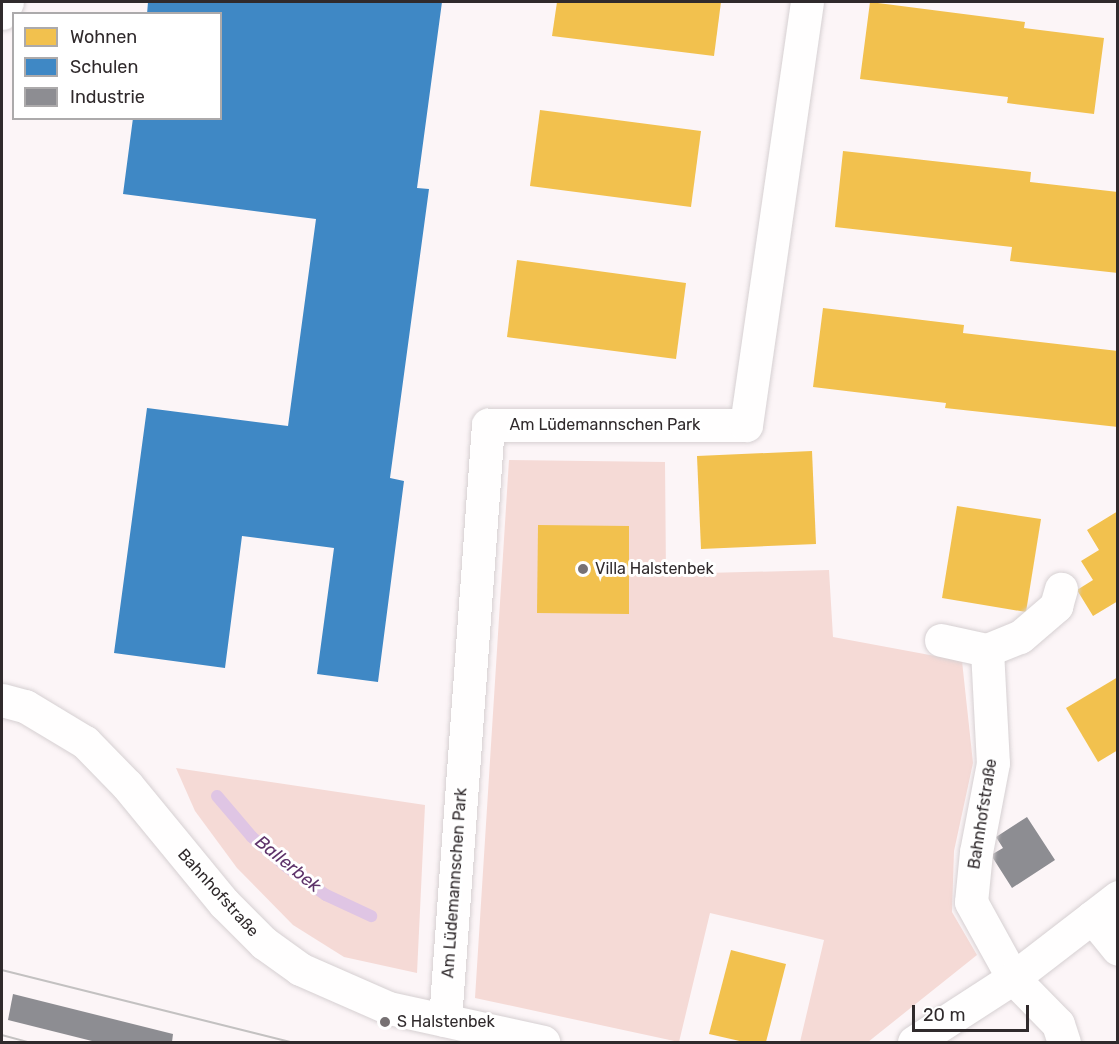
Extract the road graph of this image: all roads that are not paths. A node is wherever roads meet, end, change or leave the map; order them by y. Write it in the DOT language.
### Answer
graph roads {
  1 [pos="8,2"];
  2 [pos="807,2"];
  3 [pos="2,13"];
  4 [pos="1061,589"];
  5 [pos="941,640"];
  6 [pos="987,650"];
  7 [pos="2,700"];
  8 [pos="1118,897"];
  9 [pos="1092,917"];
  10 [pos="1118,949"];
  11 [pos="1013,978"];
  12 [pos="445,1020"];
  13 [pos="543,1042"];
  14 [pos="914,1042"];
  15 [pos="1064,1042"];
  1 -- 3 [label="street"];
  2 -- 12 [label="street, Am Lüdemannschen Park"];
  4 -- 6 [label="street"];
  5 -- 6 [label="street"];
  6 -- 11 [label="street, Bahnhofstraße"];
  7 -- 12 [label="street, Bahnhofstraße"];
  8 -- 9 [label="street"];
  9 -- 10 [label="street"];
  9 -- 11 [label="street"];
  11 -- 14 [label="street"];
  11 -- 15 [label="street, Bahnhofstraße"];
  12 -- 13 [label="street, Bahnhofstraße"];
}
